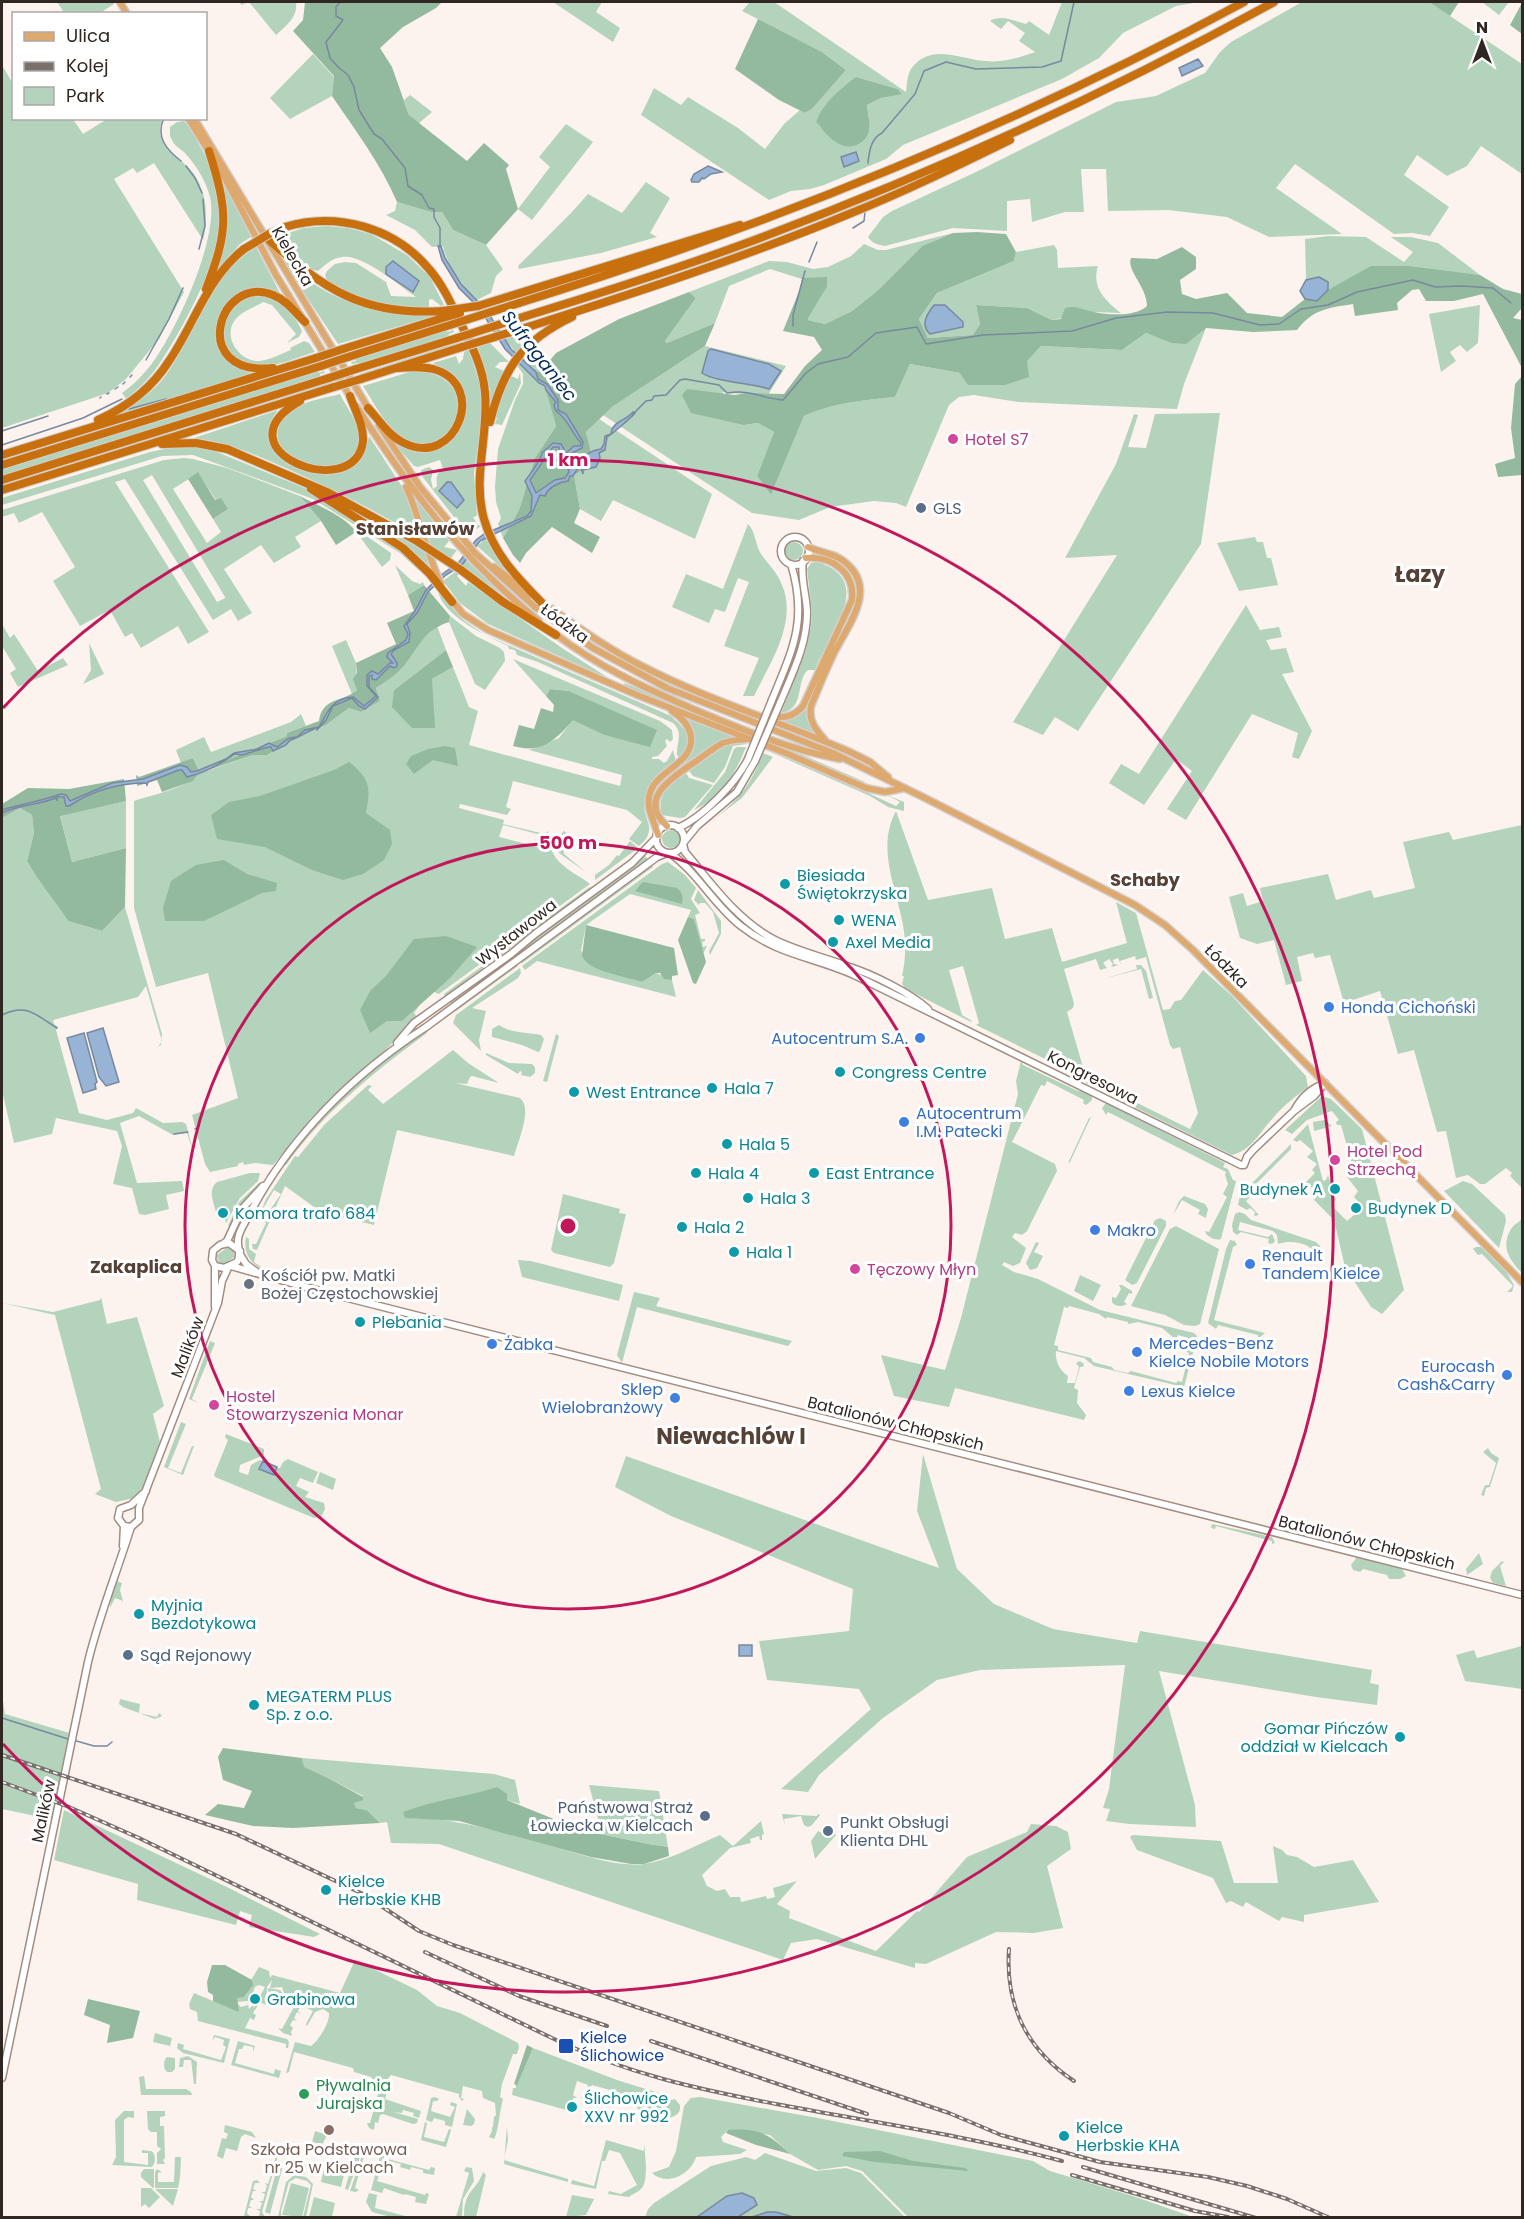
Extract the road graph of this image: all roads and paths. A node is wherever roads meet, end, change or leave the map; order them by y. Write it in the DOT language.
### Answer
graph roads {
  1 [pos="1244,2"];
  2 [pos="1274,2"];
  3 [pos="1055,113"];
  4 [pos="189,120"];
  5 [pos="195,120"];
  6 [pos="209,151"];
  7 [pos="781,214"];
  8 [pos="268,239"];
  9 [pos="600,304"];
  10 [pos="196,312"];
  11 [pos="447,318"];
  12 [pos="305,322"];
  13 [pos="289,366"];
  14 [pos="396,368"];
  15 [pos="312,393"];
  16 [pos="350,396"];
  17 [pos="368,408"];
  18 [pos="72,432"];
  19 [pos="146,446"];
  20 [pos="484,447"];
  21 [pos="2,454"];
  22 [pos="2,465"];
  23 [pos="399,473"];
  24 [pos="293,476"];
  25 [pos="2,480"];
  26 [pos="2,490"];
  27 [pos="457,539"];
  28 [pos="808,548"];
  29 [pos="475,553"];
  30 [pos="805,560"];
  31 [pos="791,564"];
  32 [pos="431,571"];
  33 [pos="452,602"];
  34 [pos="543,604"];
  35 [pos="556,635"];
  36 [pos="825,665"];
  37 [pos="818,681"];
  38 [pos="661,705"];
  39 [pos="759,716"];
  40 [pos="749,739"];
  41 [pos="828,742"];
  42 [pos="846,760"];
  43 [pos="895,783"];
  44 [pos="905,788"];
  45 [pos="667,826"];
  46 [pos="678,828"];
  47 [pos="657,836"];
  48 [pos="684,843"];
  49 [pos="668,853"];
  50 [pos="930,1012"];
  51 [pos="392,1048"];
  52 [pos="1325,1083"];
  53 [pos="271,1178"];
  54 [pos="223,1244"];
  55 [pos="240,1252"];
  56 [pos="215,1266"];
  57 [pos="230,1267"];
  58 [pos="263,1276"];
  59 [pos="1522,1282"];
  60 [pos="214,1313"];
  61 [pos="146,1491"];
  62 [pos="130,1505"];
  63 [pos="138,1511"];
  64 [pos="127,1526"];
  65 [pos="1522,1595"];
  66 [pos="2,2078"];
  1 -- 7 [label="highway"];
  2 -- 3 [label="highway"];
  3 -- 9 [label="highway"];
  3 -- 25 [label="highway, bridge"];
  4 -- 6 [label="main road, Kielecka"];
  5 -- 8 [label="main road, Kielecka"];
  6 -- 10 [label="highway"];
  6 -- 12 [label="main road, Kielecka"];
  7 -- 11 [label="highway, bridge"];
  7 -- 11 [label="highway, bridge"];
  8 -- 11 [label="highway"];
  8 -- 17 [label="main road, Kielecka"];
  9 -- 14 [label="highway, bridge"];
  9 -- 20 [label="highway"];
  10 -- 18 [label="highway"];
  10 -- 20 [label="highway, bridge"];
  11 -- 13 [label="highway, bridge"];
  11 -- 22 [label="highway, bridge"];
  12 -- 13 [label="highway"];
  12 -- 16 [label="main road"];
  13 -- 18 [label="highway"];
  14 -- 15 [label="highway, bridge"];
  14 -- 17 [label="highway"];
  15 -- 16 [label="highway"];
  15 -- 19 [label="highway"];
  16 -- 23 [label="main road, Łódzka"];
  17 -- 27 [label="main road, Łódzka"];
  18 -- 21 [label="highway"];
  19 -- 24 [label="highway"];
  19 -- 26 [label="highway"];
  20 -- 34 [label="highway"];
  23 -- 27 [label="main road, Łódzka"];
  23 -- 32 [label="main road"];
  24 -- 32 [label="highway"];
  24 -- 35 [label="highway, bridge"];
  27 -- 29 [label="main road, Łódzka"];
  27 -- 35 [label="main road, Łódzka"];
  28 -- 30 [label="street"];
  28 -- 31 [label="street"];
  28 -- 36 [label="main road"];
  29 -- 34 [label="main road"];
  29 -- 42 [label="main road, Łódzka"];
  30 -- 31 [label="street"];
  30 -- 36 [label="main road"];
  30 -- 48 [label="street, bridge"];
  31 -- 46 [label="street, bridge"];
  32 -- 33 [label="highway"];
  33 -- 38 [label="main road"];
  34 -- 39 [label="main road"];
  35 -- 42 [label="main road, Łódzka"];
  36 -- 37 [label="main road"];
  37 -- 39 [label="main road"];
  37 -- 41 [label="main road"];
  38 -- 40 [label="main road"];
  38 -- 47 [label="main road"];
  39 -- 41 [label="main road"];
  40 -- 44 [label="main road"];
  40 -- 45 [label="main road"];
  41 -- 43 [label="main road"];
  42 -- 43 [label="main road, Łódzka"];
  43 -- 44 [label="main road, Łódzka"];
  44 -- 52 [label="main road, Łódzka"];
  45 -- 46 [label="street"];
  45 -- 47 [label="street"];
  46 -- 48 [label="street"];
  47 -- 49 [label="street"];
  47 -- 51 [label="street, Wystawowa"];
  48 -- 49 [label="street"];
  48 -- 50 [label="street, Kongresowa"];
  49 -- 50 [label="street, Kongresowa"];
  49 -- 51 [label="street, Wystawowa"];
  50 -- 52 [label="street, Kongresowa"];
  51 -- 53 [label="street, Wystawowa"];
  52 -- 59 [label="main road, Łódzka"];
  53 -- 54 [label="street, Wystawowa"];
  53 -- 55 [label="street, Wystawowa"];
  54 -- 55 [label="street"];
  54 -- 56 [label="street"];
  55 -- 57 [label="street"];
  55 -- 58 [label="street, Batalionów Chłopskich"];
  56 -- 57 [label="street"];
  56 -- 60 [label="street, Malików"];
  57 -- 58 [label="street, Batalionów Chłopskich"];
  57 -- 60 [label="street, Malików"];
  58 -- 65 [label="street, Batalionów Chłopskich"];
  60 -- 61 [label="street, Malików"];
  61 -- 62 [label="street, Malików"];
  61 -- 63 [label="street, Malików"];
  62 -- 63 [label="street"];
  62 -- 64 [label="street"];
  63 -- 64 [label="street"];
  64 -- 66 [label="street, Malików"];
}
